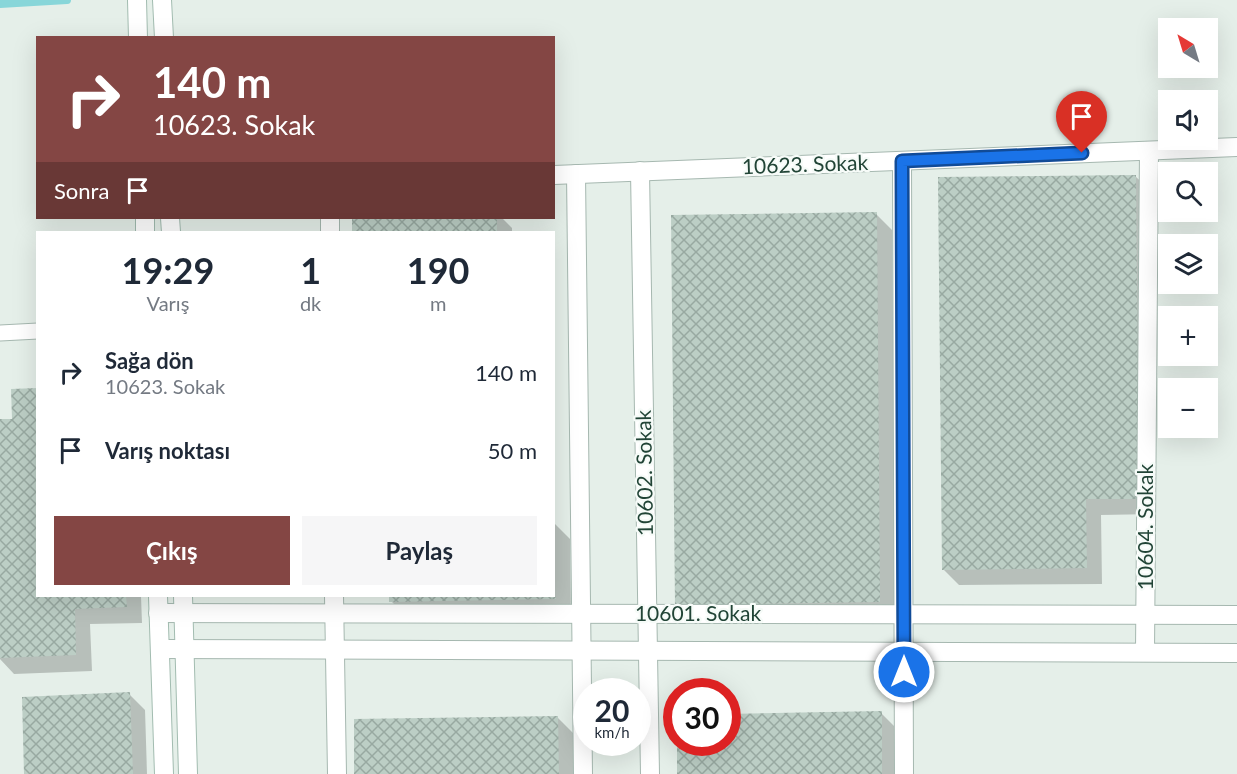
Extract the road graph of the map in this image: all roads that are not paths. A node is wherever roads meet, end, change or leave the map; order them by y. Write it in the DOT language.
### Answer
graph roads {
  1 [pos="136,0"];
  2 [pos="162,0"];
  3 [pos="138,36"];
  4 [pos="164,36"];
  5 [pos="1237,147"];
  6 [pos="1149,151"];
  7 [pos="902,161"];
  8 [pos="640,171"];
  9 [pos="576,174"];
  10 [pos="555,175"];
  11 [pos="36,331"];
  12 [pos="0,333"];
  13 [pos="158,604"];
  14 [pos="183,604"];
  15 [pos="334,604"];
  16 [pos="581,614"];
  17 [pos="647,614"];
  18 [pos="903,615"];
  19 [pos="1146,615"];
  20 [pos="1237,615"];
  21 [pos="160,649"];
  22 [pos="185,649"];
  23 [pos="335,649"];
  24 [pos="582,650"];
  25 [pos="648,650"];
  26 [pos="904,651"];
  27 [pos="1145,652"];
  28 [pos="1237,652"];
  29 [pos="164,774"];
  30 [pos="188,774"];
  31 [pos="337,774"];
  32 [pos="583,774"];
  33 [pos="650,774"];
  34 [pos="904,774"];
  1 -- 3 [label="street"];
  2 -- 4 [label="street"];
  5 -- 6 [label="street, 10623. Sokak"];
  6 -- 7 [label="street, 10623. Sokak"];
  6 -- 19 [label="street, 10604. Sokak"];
  7 -- 8 [label="street, 10623. Sokak"];
  7 -- 18 [label="street"];
  8 -- 9 [label="street, 10623. Sokak"];
  8 -- 17 [label="street, 10602. Sokak"];
  9 -- 10 [label="street, 10623. Sokak"];
  9 -- 16 [label="street"];
  11 -- 12 [label="lane"];
  13 -- 14 [label="street, 10601. Sokak"];
  13 -- 21 [label="street"];
  14 -- 15 [label="street, 10601. Sokak"];
  14 -- 22 [label="street"];
  15 -- 16 [label="street, 10601. Sokak"];
  15 -- 23 [label="street"];
  16 -- 17 [label="street, 10601. Sokak"];
  16 -- 24 [label="street"];
  17 -- 18 [label="street, 10601. Sokak"];
  17 -- 25 [label="street, 10602. Sokak"];
  18 -- 19 [label="street, 10601. Sokak"];
  18 -- 26 [label="street"];
  19 -- 20 [label="street, 10601. Sokak"];
  19 -- 27 [label="street, 10604. Sokak"];
  21 -- 22 [label="street, 10601. Sokak"];
  21 -- 29 [label="street"];
  22 -- 23 [label="street, 10601. Sokak"];
  22 -- 30 [label="street"];
  23 -- 24 [label="street, 10601. Sokak"];
  23 -- 31 [label="street"];
  24 -- 25 [label="street, 10601. Sokak"];
  24 -- 32 [label="street"];
  25 -- 26 [label="street, 10601. Sokak"];
  25 -- 33 [label="street, 10602. Sokak"];
  26 -- 27 [label="street, 10601. Sokak"];
  26 -- 34 [label="street"];
  27 -- 28 [label="street, 10601. Sokak"];
}
